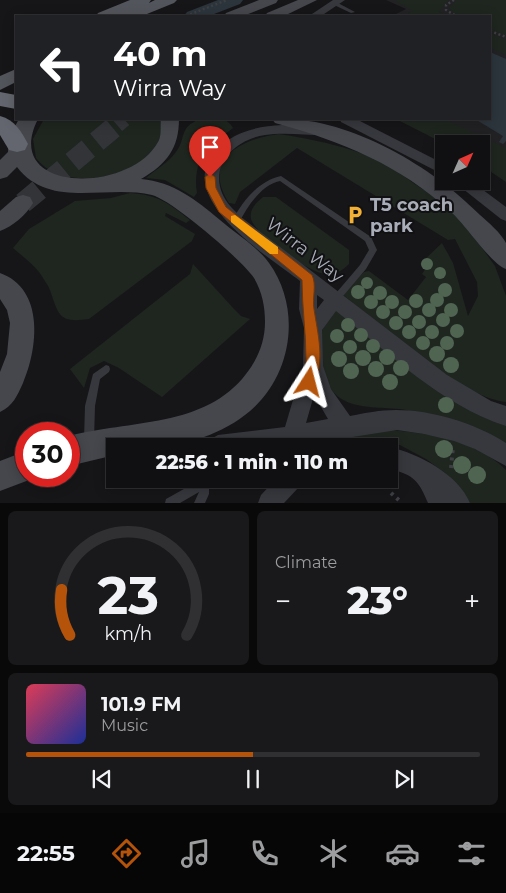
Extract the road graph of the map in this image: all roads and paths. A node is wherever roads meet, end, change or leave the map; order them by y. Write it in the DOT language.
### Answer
graph roads {
  1 [pos="143,0"];
  2 [pos="169,0"];
  3 [pos="226,0"];
  4 [pos="271,0"];
  5 [pos="310,0"];
  6 [pos="454,0"];
  7 [pos="337,2"];
  8 [pos="353,12"];
  9 [pos="106,15"];
  10 [pos="132,15"];
  11 [pos="188,15"];
  12 [pos="234,15"];
  13 [pos="274,15"];
  14 [pos="316,15"];
  15 [pos="454,15"];
  16 [pos="491,31"];
  17 [pos="506,37"];
  18 [pos="15,62"];
  19 [pos="0,71"];
  20 [pos="15,76"];
  21 [pos="5,96"];
  22 [pos="28,120"];
  23 [pos="170,120"];
  24 [pos="285,120"];
  25 [pos="348,120"];
  26 [pos="361,120"];
  27 [pos="0,123"];
  28 [pos="326,131"];
  29 [pos="18,149"];
  30 [pos="435,157"];
  31 [pos="435,165"];
  32 [pos="415,170"];
  33 [pos="0,172"];
  34 [pos="435,177"];
  35 [pos="104,184"];
  36 [pos="467,190"];
  37 [pos="472,190"];
  38 [pos="487,190"];
  39 [pos="482,197"];
  40 [pos="23,203"];
  41 [pos="506,205"];
  42 [pos="506,215"];
  43 [pos="236,221"];
  44 [pos="0,223"];
  45 [pos="506,260"];
  46 [pos="308,278"];
  47 [pos="0,283"];
  48 [pos="334,299"];
  49 [pos="313,328"];
  50 [pos="313,366"];
  51 [pos="106,369"];
  52 [pos="0,398"];
  53 [pos="506,416"];
  54 [pos="344,426"];
  55 [pos="292,437"];
  56 [pos="132,438"];
  57 [pos="286,438"];
  58 [pos="106,443"];
  59 [pos="80,444"];
  60 [pos="80,448"];
  61 [pos="506,455"];
  62 [pos="398,459"];
  63 [pos="15,470"];
  64 [pos="428,475"];
  65 [pos="0,476"];
  66 [pos="196,488"];
  67 [pos="204,488"];
  68 [pos="284,488"];
  69 [pos="391,493"];
  70 [pos="170,503"];
  71 [pos="200,503"];
  72 [pos="270,503"];
  73 [pos="402,503"];
  74 [pos="442,503"];
  75 [pos="459,503"];
  1 -- 9 [label="main road"];
  2 -- 10 [label="main road"];
  3 -- 11 [label="path"];
  4 -- 12 [label="street"];
  5 -- 13 [label="street"];
  6 -- 15 [label="path"];
  7 -- 8 [label="lane"];
  7 -- 14 [label="street"];
  16 -- 17 [label="path"];
  18 -- 19 [label="main road"];
  20 -- 21 [label="main road"];
  22 -- 29 [label="street"];
  23 -- 35 [label="street"];
  24 -- 28 [label="street"];
  25 -- 31 [label="street"];
  26 -- 30 [label="street"];
  27 -- 29 [label="highway"];
  28 -- 32 [label="street"];
  28 -- 43 [label="street, Wirra Way"];
  29 -- 33 [label="street"];
  29 -- 35 [label="street"];
  32 -- 34 [label="street"];
  32 -- 45 [label="street"];
  35 -- 56 [label="street"];
  36 -- 39 [label="street"];
  37 -- 39 [label="street"];
  38 -- 41 [label="street"];
  39 -- 42 [label="street"];
  40 -- 44 [label="street"];
  43 -- 46 [label="street, Wirra Way"];
  43 -- 48 [label="lane"];
  46 -- 48 [label="street, Wirra Way"];
  46 -- 49 [label="street"];
  47 -- 52 [label="street"];
  48 -- 49 [label="street"];
  48 -- 53 [label="street, Wirra Way"];
  49 -- 50 [label="street"];
  50 -- 54 [label="street"];
  50 -- 55 [label="street"];
  51 -- 59 [label="lane"];
  54 -- 55 [label="street"];
  54 -- 61 [label="street"];
  55 -- 57 [label="street"];
  58 -- 60 [label="street"];
  62 -- 64 [label="street"];
  63 -- 65 [label="street"];
  64 -- 74 [label="street"];
  64 -- 75 [label="street"];
  66 -- 70 [label="lane"];
  67 -- 71 [label="lane"];
  68 -- 72 [label="street"];
  69 -- 73 [label="path"];
}
